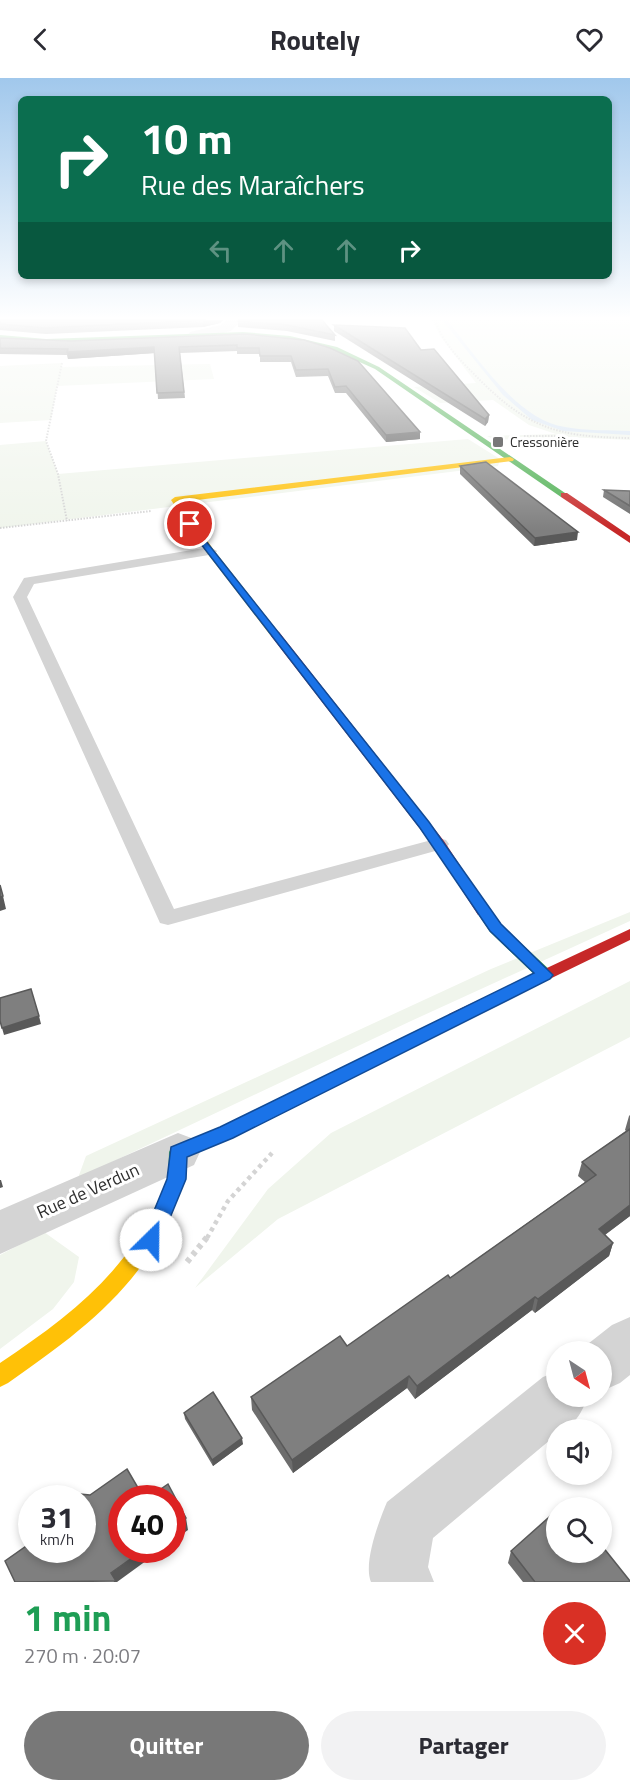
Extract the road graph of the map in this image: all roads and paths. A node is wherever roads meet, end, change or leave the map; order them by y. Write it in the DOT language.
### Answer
graph roads {
  1 [pos="57,390"];
  2 [pos="407,390"];
  3 [pos="489,390"];
  4 [pos="630,438"];
  5 [pos="510,459"];
  6 [pos="68,521"];
  7 [pos="630,540"];
  8 [pos="210,551"];
  9 [pos="439,844"];
  10 [pos="630,934"];
  11 [pos="630,948"];
  12 [pos="560,968"];
  13 [pos="276,1149"];
  14 [pos="177,1152"];
  15 [pos="0,1233"];
  16 [pos="178,1271"];
  17 [pos="630,1342"];
  18 [pos="612,1357"];
  19 [pos="0,1376"];
  20 [pos="548,1407"];
  21 [pos="404,1582"];
  1 -- 6 [label="path"];
  2 -- 5 [label="street"];
  3 -- 4 [label="path"];
  5 -- 7 [label="street"];
  5 -- 8 [label="street"];
  8 -- 9 [label="street"];
  8 -- 9 [label="lane"];
  9 -- 12 [label="street"];
  10 -- 12 [label="street"];
  11 -- 12 [label="street"];
  12 -- 14 [label="street"];
  13 -- 16 [label="path"];
  14 -- 15 [label="street, Rue de Verdun"];
  14 -- 19 [label="street"];
  17 -- 18 [label="street"];
  20 -- 21 [label="street"];
}
